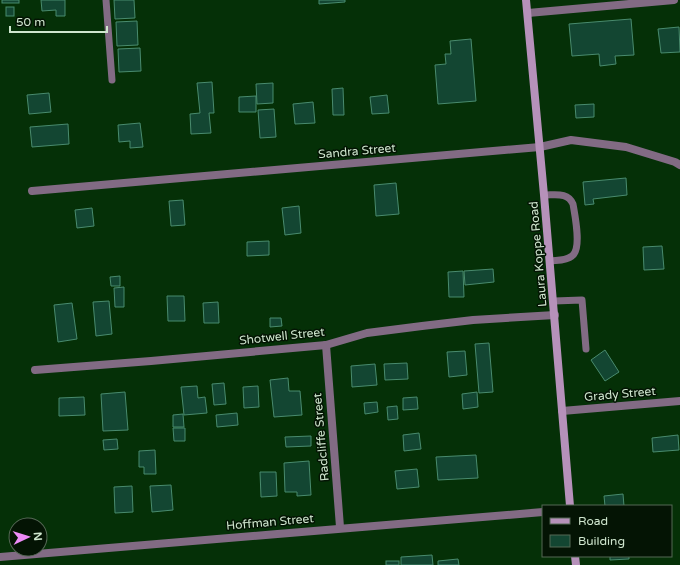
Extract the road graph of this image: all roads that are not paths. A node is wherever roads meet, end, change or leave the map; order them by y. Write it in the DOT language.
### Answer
graph roads {
  1 [pos="106,0"];
  2 [pos="526,0"];
  3 [pos="674,0"];
  4 [pos="528,13"];
  5 [pos="112,80"];
  6 [pos="540,147"];
  7 [pos="680,165"];
  8 [pos="32,191"];
  9 [pos="544,195"];
  10 [pos="550,261"];
  11 [pos="554,301"];
  12 [pos="555,315"];
  13 [pos="326,345"];
  14 [pos="586,349"];
  15 [pos="34,370"];
  16 [pos="680,401"];
  17 [pos="562,411"];
  18 [pos="570,505"];
  19 [pos="542,512"];
  20 [pos="340,527"];
  21 [pos="0,557"];
  1 -- 5 [label="lane"];
  2 -- 4 [label="street, Laura Koppe Road"];
  3 -- 4 [label="street"];
  4 -- 6 [label="street, Laura Koppe Road"];
  6 -- 7 [label="street, Sandra Street"];
  6 -- 8 [label="street, Sandra Street"];
  6 -- 9 [label="street, Laura Koppe Road"];
  9 -- 10 [label="street, Laura Koppe Road"];
  9 -- 10 [label="lane"];
  10 -- 11 [label="street, Laura Koppe Road"];
  11 -- 12 [label="street, Laura Koppe Road"];
  11 -- 14 [label="lane"];
  12 -- 13 [label="street, Shotwell Street"];
  12 -- 17 [label="street, Laura Koppe Road"];
  13 -- 15 [label="street, Shotwell Street"];
  13 -- 20 [label="street, Radcliffe Street"];
  16 -- 17 [label="street, Grady Street"];
  17 -- 18 [label="street, Laura Koppe Road"];
  19 -- 20 [label="street, Hoffman Street"];
  20 -- 21 [label="street, Hoffman Street"];
}
